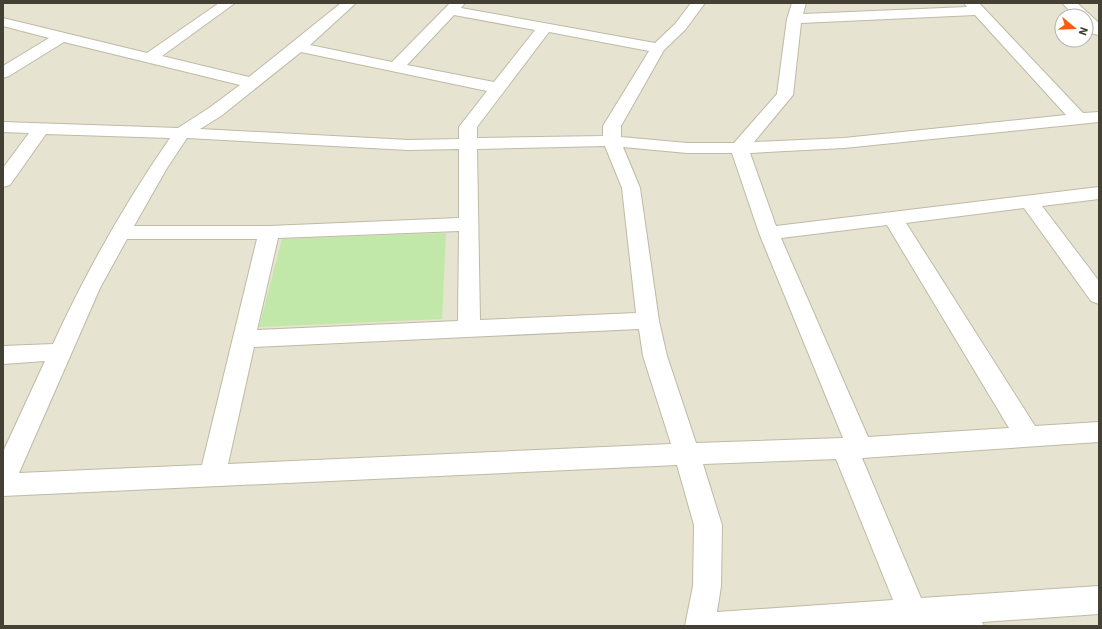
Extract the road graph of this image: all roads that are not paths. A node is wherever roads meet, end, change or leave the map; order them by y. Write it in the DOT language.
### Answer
graph roads {
  1 [pos="349,3"];
  2 [pos="698,3"];
  3 [pos="799,3"];
  4 [pos="202,4"];
  5 [pos="224,6"];
  6 [pos="454,6"];
  7 [pos="975,7"];
  8 [pos="794,19"];
  9 [pos="3,22"];
  10 [pos="545,27"];
  11 [pos="63,36"];
  12 [pos="298,47"];
  13 [pos="658,48"];
  14 [pos="149,58"];
  15 [pos="396,67"];
  16 [pos="3,73"];
  17 [pos="252,83"];
  18 [pos="497,88"];
  19 [pos="1099,117"];
  20 [pos="1079,119"];
  21 [pos="3,127"];
  22 [pos="41,128"];
  23 [pos="182,133"];
  24 [pos="612,141"];
  25 [pos="467,144"];
  26 [pos="739,148"];
  27 [pos="3,181"];
  28 [pos="1099,193"];
  29 [pos="1029,202"];
  30 [pos="893,218"];
  31 [pos="468,224"];
  32 [pos="269,232"];
  33 [pos="120,233"];
  34 [pos="769,233"];
  35 [pos="1099,296"];
  36 [pos="648,321"];
  37 [pos="469,328"];
  38 [pos="243,339"];
  39 [pos="60,352"];
  40 [pos="3,355"];
  41 [pos="1099,432"];
  42 [pos="1028,437"];
  43 [pos="853,449"];
  44 [pos="687,454"];
  45 [pos="212,476"];
  46 [pos="3,480"];
  47 [pos="3,485"];
  48 [pos="1099,600"];
  49 [pos="913,614"];
  50 [pos="700,626"];
  51 [pos="718,626"];
  52 [pos="969,626"];
  1 -- 12 [label="street"];
  2 -- 13 [label="street"];
  3 -- 8 [label="street"];
  4 -- 5 [label="street"];
  5 -- 14 [label="street"];
  6 -- 10 [label="street"];
  6 -- 15 [label="street"];
  7 -- 8 [label="street"];
  7 -- 20 [label="street"];
  8 -- 26 [label="street"];
  9 -- 11 [label="street"];
  10 -- 13 [label="street"];
  10 -- 18 [label="street"];
  11 -- 14 [label="street"];
  11 -- 16 [label="street"];
  12 -- 15 [label="street"];
  12 -- 17 [label="street"];
  13 -- 24 [label="street"];
  14 -- 17 [label="street"];
  15 -- 18 [label="street"];
  17 -- 23 [label="street"];
  18 -- 25 [label="street"];
  19 -- 20 [label="street"];
  20 -- 26 [label="street"];
  21 -- 22 [label="street"];
  22 -- 23 [label="street"];
  22 -- 27 [label="street"];
  23 -- 25 [label="street"];
  23 -- 33 [label="street"];
  24 -- 25 [label="street"];
  24 -- 26 [label="street"];
  24 -- 36 [label="street"];
  25 -- 31 [label="street"];
  26 -- 34 [label="street"];
  28 -- 29 [label="street"];
  29 -- 30 [label="street"];
  29 -- 35 [label="street"];
  30 -- 34 [label="street"];
  30 -- 42 [label="street"];
  31 -- 32 [label="street"];
  31 -- 37 [label="street"];
  32 -- 33 [label="street"];
  32 -- 38 [label="street"];
  33 -- 39 [label="street"];
  34 -- 43 [label="street"];
  36 -- 37 [label="street"];
  36 -- 44 [label="street"];
  37 -- 38 [label="street"];
  38 -- 45 [label="street"];
  39 -- 40 [label="street"];
  39 -- 46 [label="street"];
  41 -- 42 [label="street"];
  42 -- 43 [label="street"];
  43 -- 44 [label="street"];
  43 -- 49 [label="street"];
  44 -- 45 [label="street"];
  44 -- 50 [label="street"];
  45 -- 47 [label="street"];
  48 -- 49 [label="street"];
  49 -- 51 [label="street"];
  49 -- 52 [label="street"];
}
